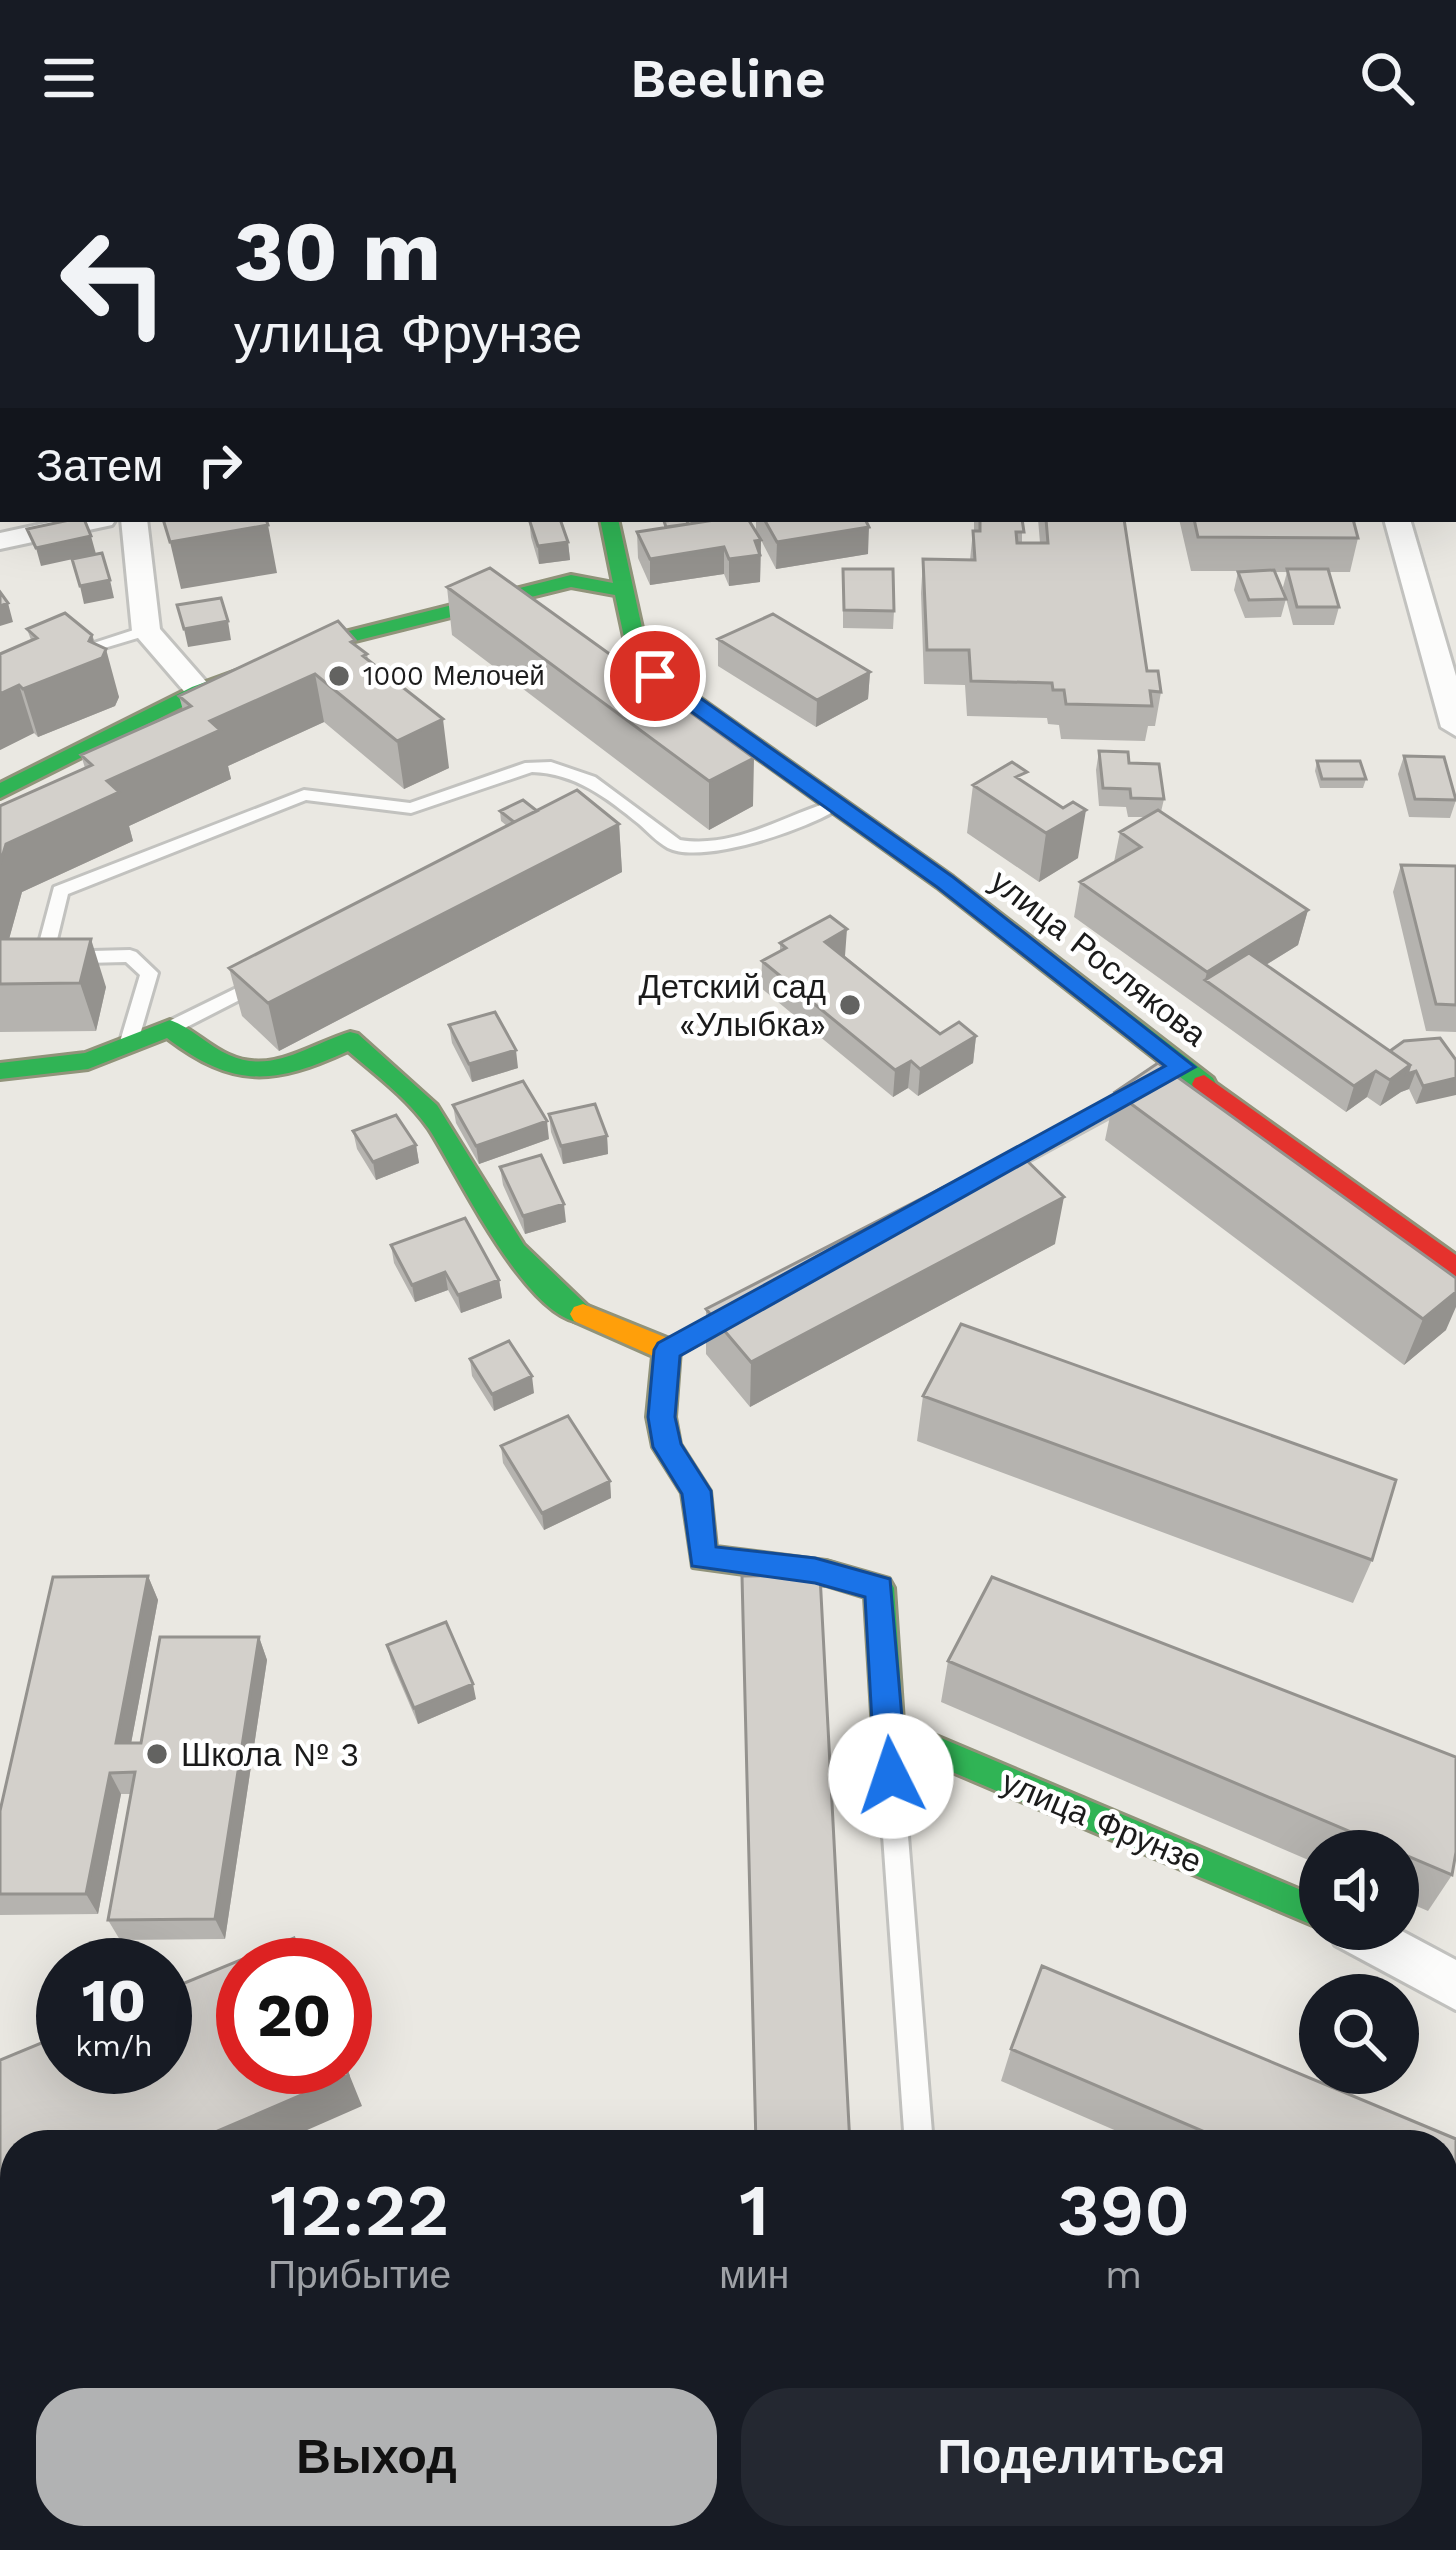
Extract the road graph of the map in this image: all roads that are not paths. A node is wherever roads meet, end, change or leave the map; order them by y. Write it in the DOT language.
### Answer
graph roads {
  1 [pos="90,522"];
  2 [pos="134,522"];
  3 [pos="610,522"];
  4 [pos="1398,522"];
  5 [pos="0,542"];
  6 [pos="618,549"];
  7 [pos="571,581"];
  8 [pos="622,590"];
  9 [pos="146,631"];
  10 [pos="60,656"];
  11 [pos="199,692"];
  12 [pos="1456,727"];
  13 [pos="0,791"];
  14 [pos="614,800"];
  15 [pos="836,805"];
  16 [pos="593,811"];
  17 [pos="276,974"];
  18 [pos="170,1028"];
  19 [pos="128,1045"];
  20 [pos="1183,1067"];
  21 [pos="0,1071"];
  22 [pos="976,1180"];
  23 [pos="1456,1269"];
  24 [pos="750,1305"];
  25 [pos="667,1350"];
  26 [pos="888,1730"];
  27 [pos="1299,1905"];
  28 [pos="1390,1950"];
  29 [pos="1456,1986"];
  30 [pos="918,2130"];
  1 -- 5 [label="street"];
  2 -- 9 [label="street"];
  3 -- 6 [label="street, улица Рослякова"];
  4 -- 12 [label="street"];
  6 -- 7 [label="street"];
  6 -- 8 [label="street, улица Рослякова"];
  7 -- 8 [label="street"];
  7 -- 11 [label="street"];
  8 -- 15 [label="street, улица Рослякова"];
  9 -- 10 [label="lane"];
  9 -- 11 [label="street"];
  11 -- 13 [label="street"];
  14 -- 15 [label="lane"];
  14 -- 16 [label="lane"];
  14 -- 19 [label="lane"];
  15 -- 20 [label="street, улица Рослякова"];
  17 -- 18 [label="lane"];
  18 -- 19 [label="street"];
  18 -- 25 [label="street"];
  19 -- 21 [label="street"];
  20 -- 22 [label="lane"];
  20 -- 23 [label="street, улица Рослякова"];
  24 -- 25 [label="lane"];
  25 -- 26 [label="street"];
  26 -- 27 [label="street, улица Фрунзе"];
  26 -- 30 [label="lane"];
  28 -- 29 [label="street"];
}
